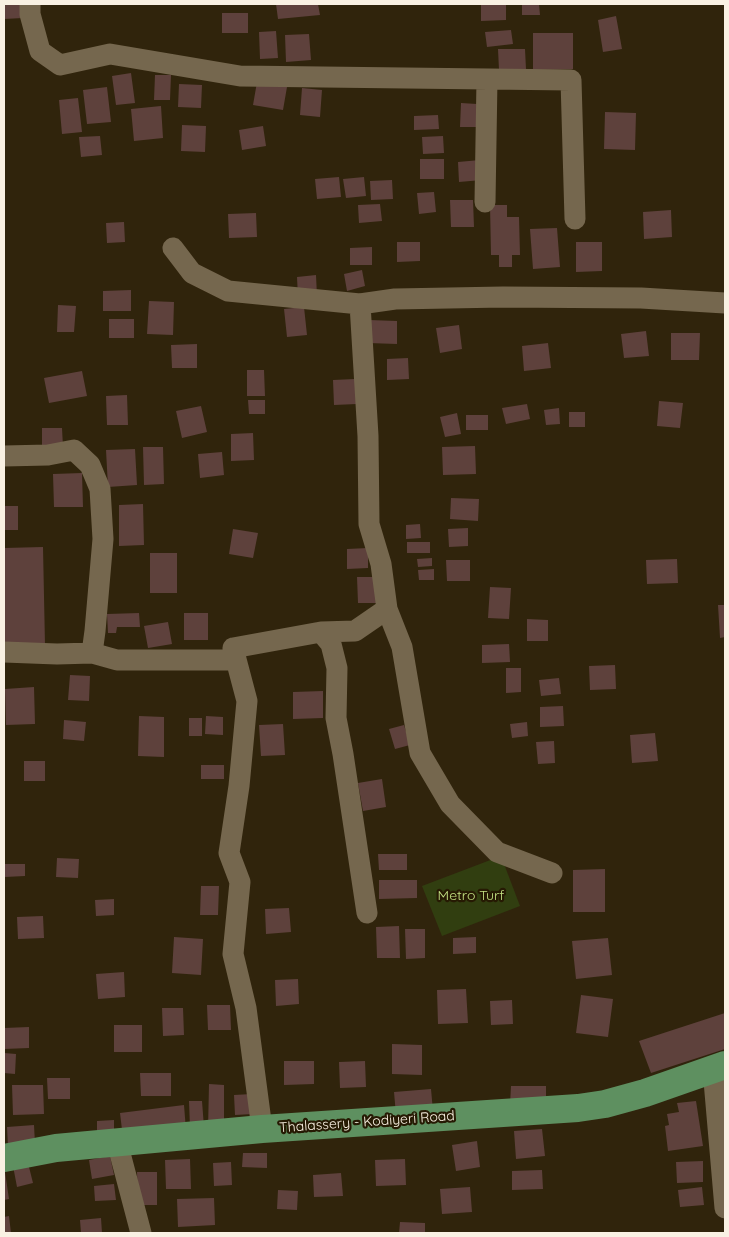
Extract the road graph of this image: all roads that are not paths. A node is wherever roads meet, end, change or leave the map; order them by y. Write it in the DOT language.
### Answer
graph roads {
  1 [pos="30,4"];
  2 [pos="488,79"];
  3 [pos="485,202"];
  4 [pos="575,219"];
  5 [pos="173,248"];
  6 [pos="725,303"];
  7 [pos="360,304"];
  8 [pos="4,456"];
  9 [pos="387,609"];
  10 [pos="321,632"];
  11 [pos="4,652"];
  12 [pos="92,653"];
  13 [pos="236,660"];
  14 [pos="552,873"];
  15 [pos="367,913"];
  16 [pos="719,1067"];
  17 [pos="262,1129"];
  18 [pos="117,1142"];
  19 [pos="4,1158"];
  20 [pos="725,1208"];
  21 [pos="142,1233"];
  1 -- 2 [label="street"];
  2 -- 3 [label="street"];
  2 -- 4 [label="street"];
  5 -- 7 [label="street"];
  6 -- 7 [label="street"];
  7 -- 9 [label="street"];
  8 -- 12 [label="street"];
  9 -- 10 [label="street"];
  9 -- 14 [label="street"];
  10 -- 13 [label="street"];
  10 -- 15 [label="street"];
  11 -- 12 [label="street"];
  12 -- 13 [label="street"];
  13 -- 17 [label="street"];
  16 -- 17 [label="main road, Thalassery - Kodiyeri Road"];
  16 -- 20 [label="street"];
  17 -- 18 [label="main road, Thalassery - Kodiyeri Road"];
  18 -- 19 [label="main road, Thalassery - Kodiyeri Road"];
  18 -- 21 [label="street"];
}
